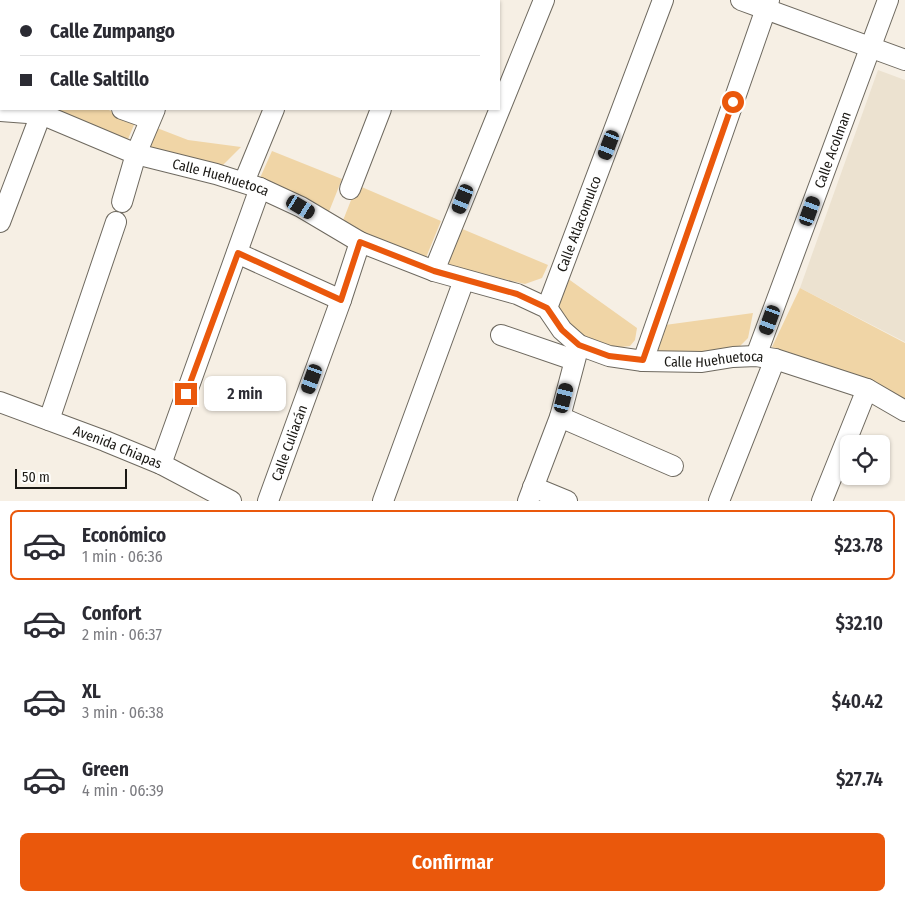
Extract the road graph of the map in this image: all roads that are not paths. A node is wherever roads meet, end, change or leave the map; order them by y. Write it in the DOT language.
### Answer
graph roads {
  1 [pos="544,0"];
  2 [pos="663,0"];
  3 [pos="741,0"];
  4 [pos="888,0"];
  5 [pos="767,5"];
  6 [pos="870,47"];
  7 [pos="905,60"];
  8 [pos="500,108"];
  9 [pos="128,110"];
  10 [pos="274,110"];
  11 [pos="381,110"];
  12 [pos="499,110"];
  13 [pos="0,111"];
  14 [pos="41,114"];
  15 [pos="152,114"];
  16 [pos="136,154"];
  17 [pos="252,185"];
  18 [pos="350,189"];
  19 [pos="122,202"];
  20 [pos="0,222"];
  21 [pos="116,222"];
  22 [pos="360,242"];
  23 [pos="238,253"];
  24 [pos="434,271"];
  25 [pos="464,280"];
  26 [pos="341,300"];
  27 [pos="547,308"];
  28 [pos="501,335"];
  29 [pos="577,353"];
  30 [pos="765,357"];
  31 [pos="643,360"];
  32 [pos="867,389"];
  33 [pos="0,402"];
  34 [pos="905,411"];
  35 [pos="560,417"];
  36 [pos="49,420"];
  37 [pos="161,464"];
  38 [pos="673,466"];
  39 [pos="530,494"];
  40 [pos="231,501"];
  41 [pos="268,501"];
  42 [pos="383,501"];
  43 [pos="567,501"];
  44 [pos="719,501"];
  45 [pos="822,501"];
  1 -- 8 [label="street"];
  2 -- 27 [label="street, Calle Atlacomulco"];
  3 -- 5 [label="street"];
  4 -- 6 [label="street, Calle Acolman"];
  5 -- 6 [label="street"];
  5 -- 31 [label="street"];
  6 -- 7 [label="street"];
  6 -- 30 [label="street, Calle Acolman"];
  9 -- 15 [label="street"];
  10 -- 17 [label="street"];
  11 -- 18 [label="street"];
  12 -- 24 [label="street"];
  13 -- 14 [label="street, Calle Huehuetoca"];
  14 -- 16 [label="street, Calle Huehuetoca"];
  14 -- 20 [label="street"];
  15 -- 16 [label="street"];
  16 -- 17 [label="street, Calle Huehuetoca"];
  16 -- 19 [label="street"];
  17 -- 22 [label="street, Calle Huehuetoca"];
  17 -- 23 [label="street"];
  21 -- 36 [label="street"];
  22 -- 24 [label="street, Calle Huehuetoca"];
  22 -- 26 [label="street, Calle Culiacán"];
  23 -- 26 [label="street"];
  23 -- 37 [label="street"];
  24 -- 25 [label="street, Calle Huehuetoca"];
  25 -- 27 [label="street, Calle Huehuetoca"];
  25 -- 42 [label="street"];
  26 -- 41 [label="street, Calle Culiacán"];
  27 -- 29 [label="street, Calle Huehuetoca"];
  28 -- 29 [label="street"];
  29 -- 31 [label="street, Calle Huehuetoca"];
  29 -- 35 [label="street"];
  30 -- 31 [label="street, Calle Huehuetoca"];
  30 -- 32 [label="street, Calle Huehuetoca"];
  30 -- 44 [label="street, Calle Acolman"];
  32 -- 34 [label="street, Calle Huehuetoca"];
  32 -- 45 [label="street"];
  33 -- 36 [label="street, Avenida Chiapas"];
  35 -- 38 [label="street"];
  35 -- 39 [label="street"];
  36 -- 37 [label="street, Avenida Chiapas"];
  37 -- 40 [label="street, Avenida Chiapas"];
  39 -- 43 [label="street"];
}
